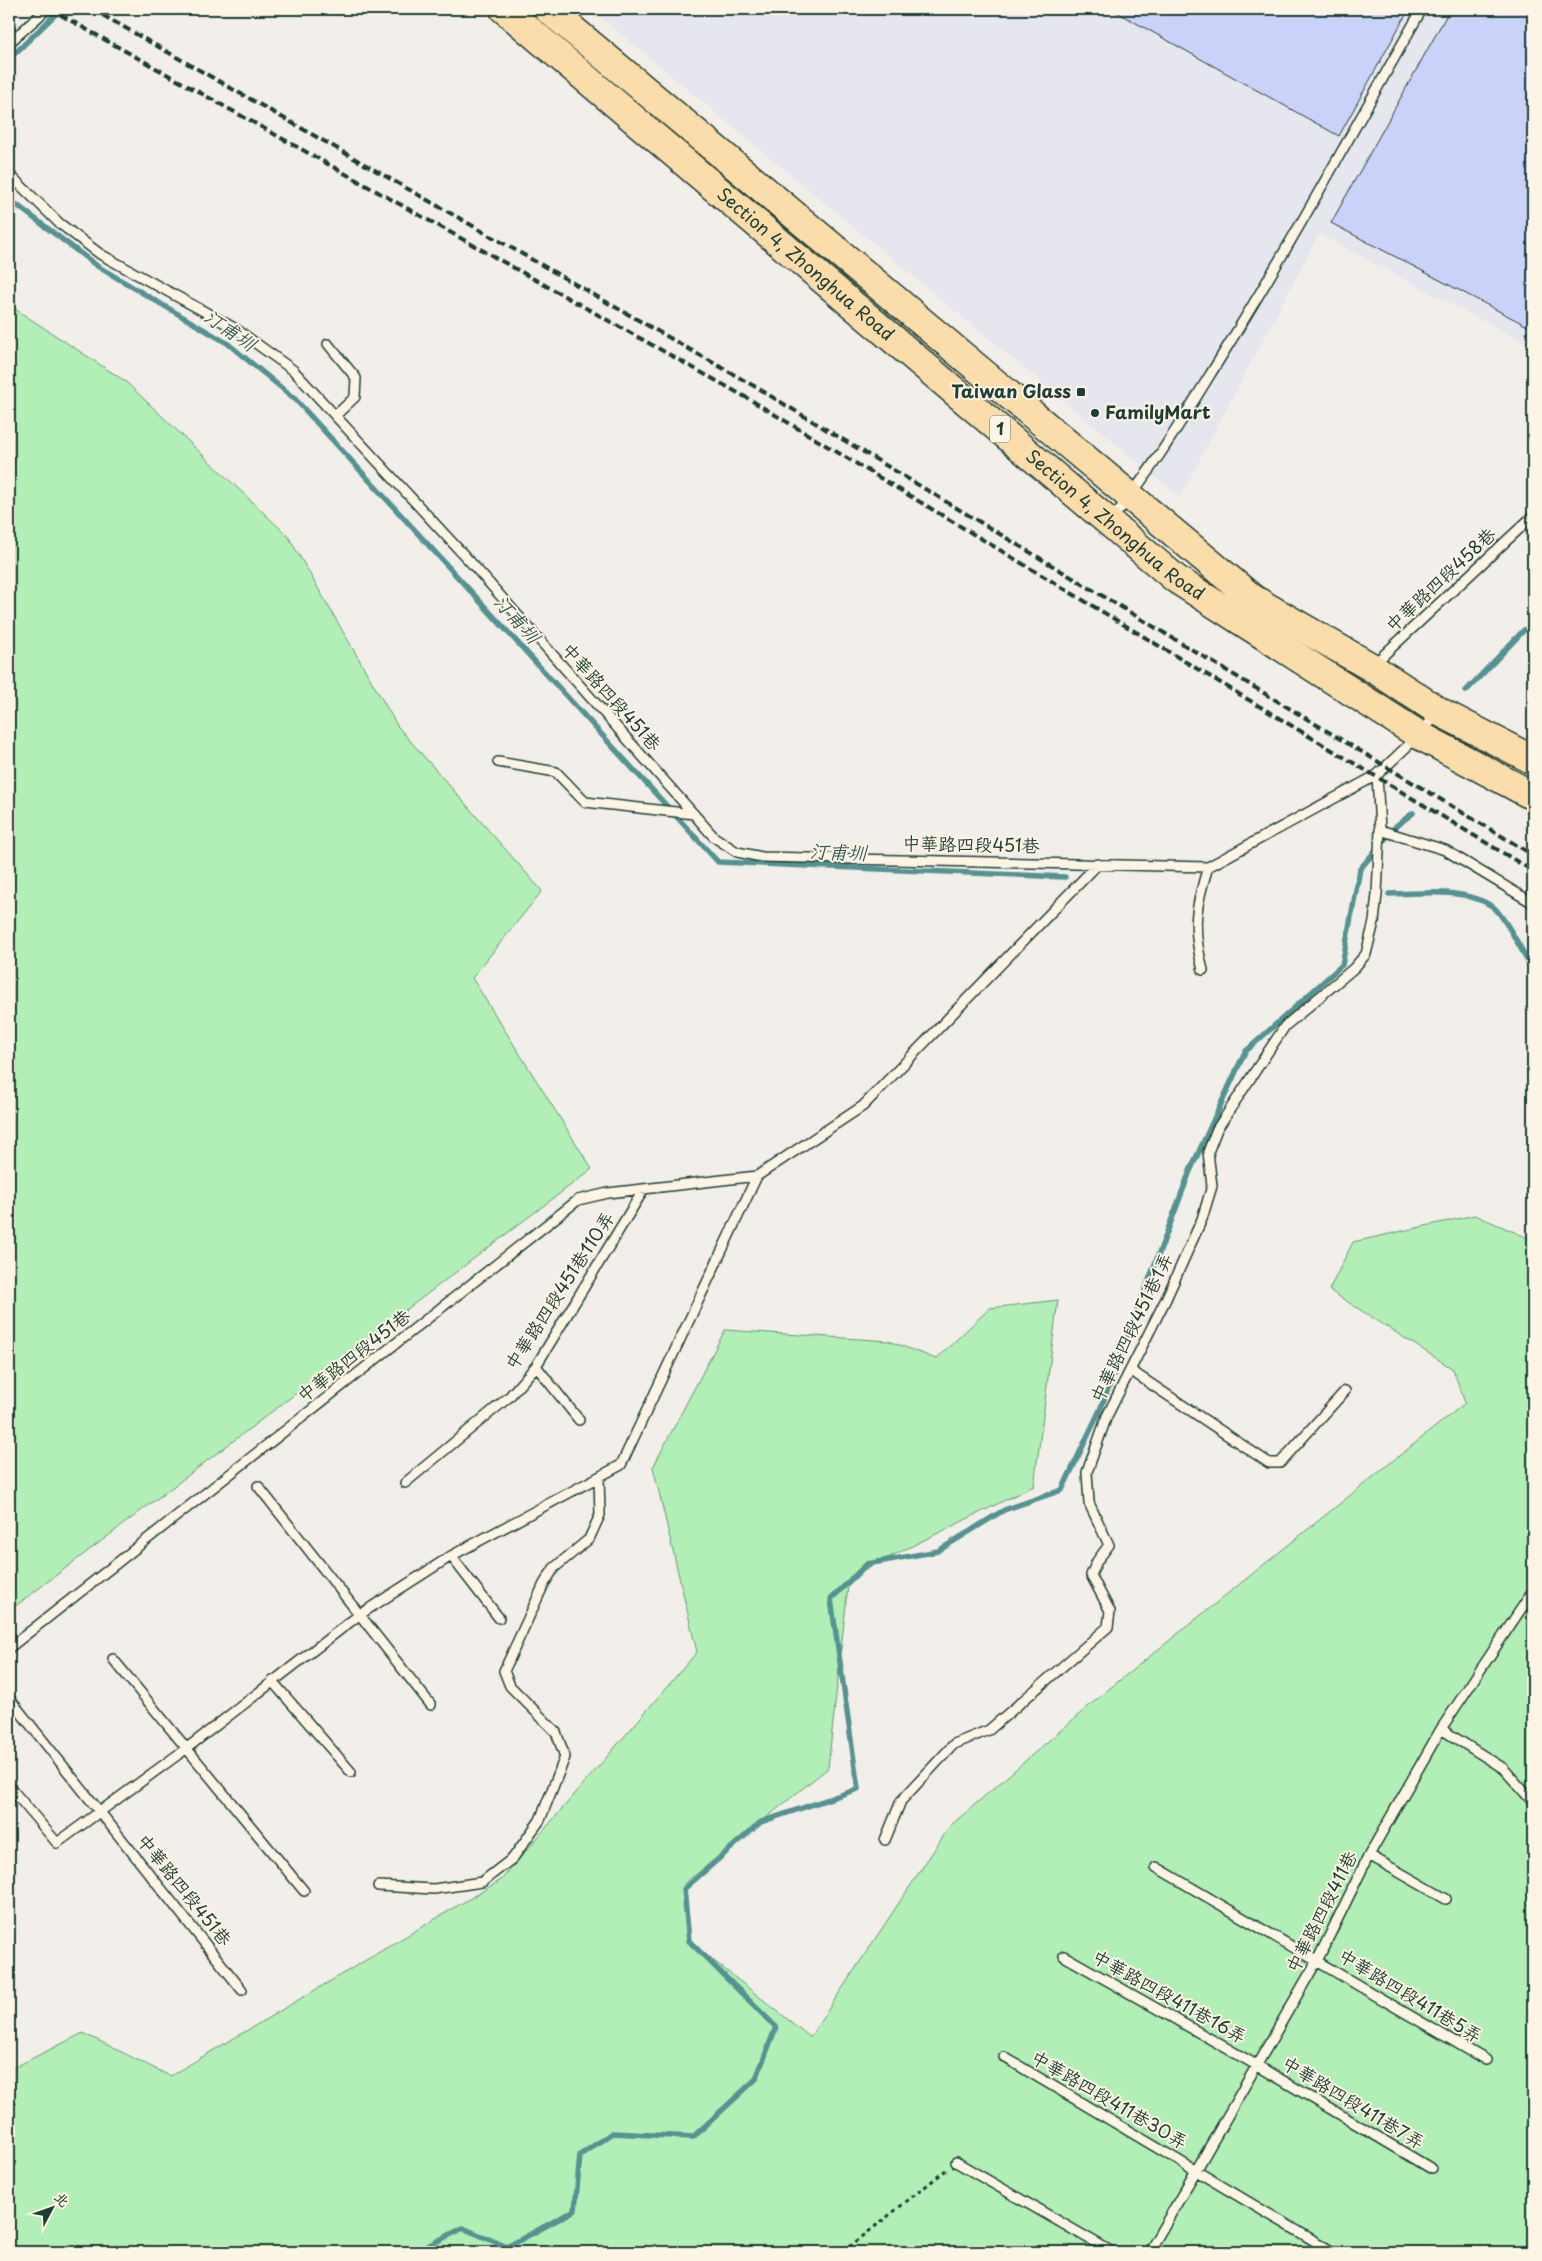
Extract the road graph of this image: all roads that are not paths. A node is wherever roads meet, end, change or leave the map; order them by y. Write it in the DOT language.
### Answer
graph roads {
  1 [pos="47,9"];
  2 [pos="504,9"];
  3 [pos="548,9"];
  4 [pos="1422,9"];
  5 [pos="9,43"];
  6 [pos="9,174"];
  7 [pos="328,344"];
  8 [pos="336,415"];
  9 [pos="1130,497"];
  10 [pos="1533,516"];
  11 [pos="1109,522"];
  12 [pos="1371,667"];
  13 [pos="1440,712"];
  14 [pos="1419,735"];
  15 [pos="1533,760"];
  16 [pos="498,762"];
  17 [pos="1377,775"];
  18 [pos="1533,796"];
  19 [pos="694,814"];
  20 [pos="1380,830"];
  21 [pos="1098,864"];
  22 [pos="1208,867"];
  23 [pos="1533,903"];
  24 [pos="1203,970"];
  25 [pos="757,1176"];
  26 [pos="644,1188"];
  27 [pos="536,1366"];
  28 [pos="1130,1370"];
  29 [pos="1345,1391"];
  30 [pos="579,1420"];
  31 [pos="599,1477"];
  32 [pos="405,1483"];
  33 [pos="258,1486"];
  34 [pos="451,1556"];
  35 [pos="1533,1591"];
  36 [pos="359,1615"];
  37 [pos="499,1618"];
  38 [pos="9,1648"];
  39 [pos="113,1659"];
  40 [pos="272,1681"];
  41 [pos="9,1698"];
  42 [pos="431,1705"];
  43 [pos="1440,1729"];
  44 [pos="187,1748"];
  45 [pos="350,1772"];
  46 [pos="9,1786"];
  47 [pos="1533,1802"];
  48 [pos="100,1812"];
  49 [pos="885,1840"];
  50 [pos="1369,1855"];
  51 [pos="1156,1867"];
  52 [pos="378,1886"];
  53 [pos="304,1891"];
  54 [pos="1446,1899"];
  55 [pos="1064,1956"];
  56 [pos="1318,1959"];
  57 [pos="242,1990"];
  58 [pos="1004,2058"];
  59 [pos="1486,2060"];
  60 [pos="1258,2066"];
  61 [pos="956,2162"];
  62 [pos="1432,2169"];
  63 [pos="1197,2170"];
  64 [pos="1112,2252"];
  65 [pos="1149,2252"];
  66 [pos="1334,2252"];
  1 -- 5 [label="lane"];
  2 -- 11 [label="main road, Section 4, Zhonghua Road / 1"];
  3 -- 9 [label="main road, Section 4, Zhonghua Road / 1"];
  4 -- 9 [label="lane"];
  6 -- 8 [label="lane, 中華路四段451巷"];
  7 -- 8 [label="lane"];
  8 -- 19 [label="lane, 中華路四段451巷"];
  9 -- 11 [label="lane"];
  9 -- 12 [label="main road, Section 4, Zhonghua Road / 1"];
  10 -- 12 [label="lane, 中華路四段458巷"];
  11 -- 14 [label="main road, Section 4, Zhonghua Road / 1"];
  12 -- 13 [label="main road, Section 4, Zhonghua Road / 1"];
  13 -- 14 [label="lane"];
  13 -- 15 [label="main road, Section 4, Zhonghua Road / 1"];
  14 -- 17 [label="lane"];
  14 -- 18 [label="main road, Section 4, Zhonghua Road / 1"];
  16 -- 19 [label="lane"];
  17 -- 20 [label="lane, 中華路四段451巷1弄"];
  17 -- 22 [label="lane"];
  19 -- 21 [label="lane, 中華路四段451巷"];
  20 -- 23 [label="lane"];
  20 -- 28 [label="lane, 中華路四段451巷1弄"];
  21 -- 22 [label="lane, 中華路四段451巷"];
  21 -- 25 [label="lane, 中華路四段451巷"];
  22 -- 24 [label="lane"];
  25 -- 26 [label="lane, 中華路四段451巷"];
  25 -- 31 [label="lane"];
  26 -- 27 [label="lane, 中華路四段451巷110弄"];
  26 -- 38 [label="lane, 中華路四段451巷"];
  27 -- 30 [label="lane"];
  27 -- 32 [label="lane, 中華路四段451巷110弄"];
  28 -- 29 [label="lane"];
  28 -- 49 [label="lane, 中華路四段451巷1弄"];
  31 -- 34 [label="lane"];
  31 -- 52 [label="lane"];
  33 -- 36 [label="lane"];
  34 -- 36 [label="lane"];
  34 -- 37 [label="lane"];
  35 -- 43 [label="lane, 中華路四段411巷"];
  36 -- 40 [label="lane"];
  36 -- 42 [label="lane"];
  39 -- 44 [label="lane"];
  40 -- 44 [label="lane"];
  40 -- 45 [label="lane"];
  41 -- 48 [label="lane, 中華路四段451巷"];
  43 -- 47 [label="lane"];
  43 -- 50 [label="lane, 中華路四段411巷"];
  44 -- 48 [label="lane"];
  44 -- 53 [label="lane"];
  46 -- 48 [label="lane"];
  48 -- 57 [label="lane, 中華路四段451巷"];
  50 -- 54 [label="lane"];
  50 -- 56 [label="lane, 中華路四段411巷"];
  51 -- 56 [label="lane, 中華路四段411巷5弄"];
  55 -- 60 [label="lane, 中華路四段411巷16弄"];
  56 -- 59 [label="lane, 中華路四段411巷5弄"];
  56 -- 60 [label="lane, 中華路四段411巷"];
  58 -- 63 [label="lane, 中華路四段411巷30弄"];
  60 -- 62 [label="lane, 中華路四段411巷7弄"];
  60 -- 63 [label="lane, 中華路四段411巷"];
  61 -- 64 [label="lane"];
  63 -- 65 [label="lane, 中華路四段411巷"];
  63 -- 66 [label="lane, 中華路四段411巷30弄"];
}
